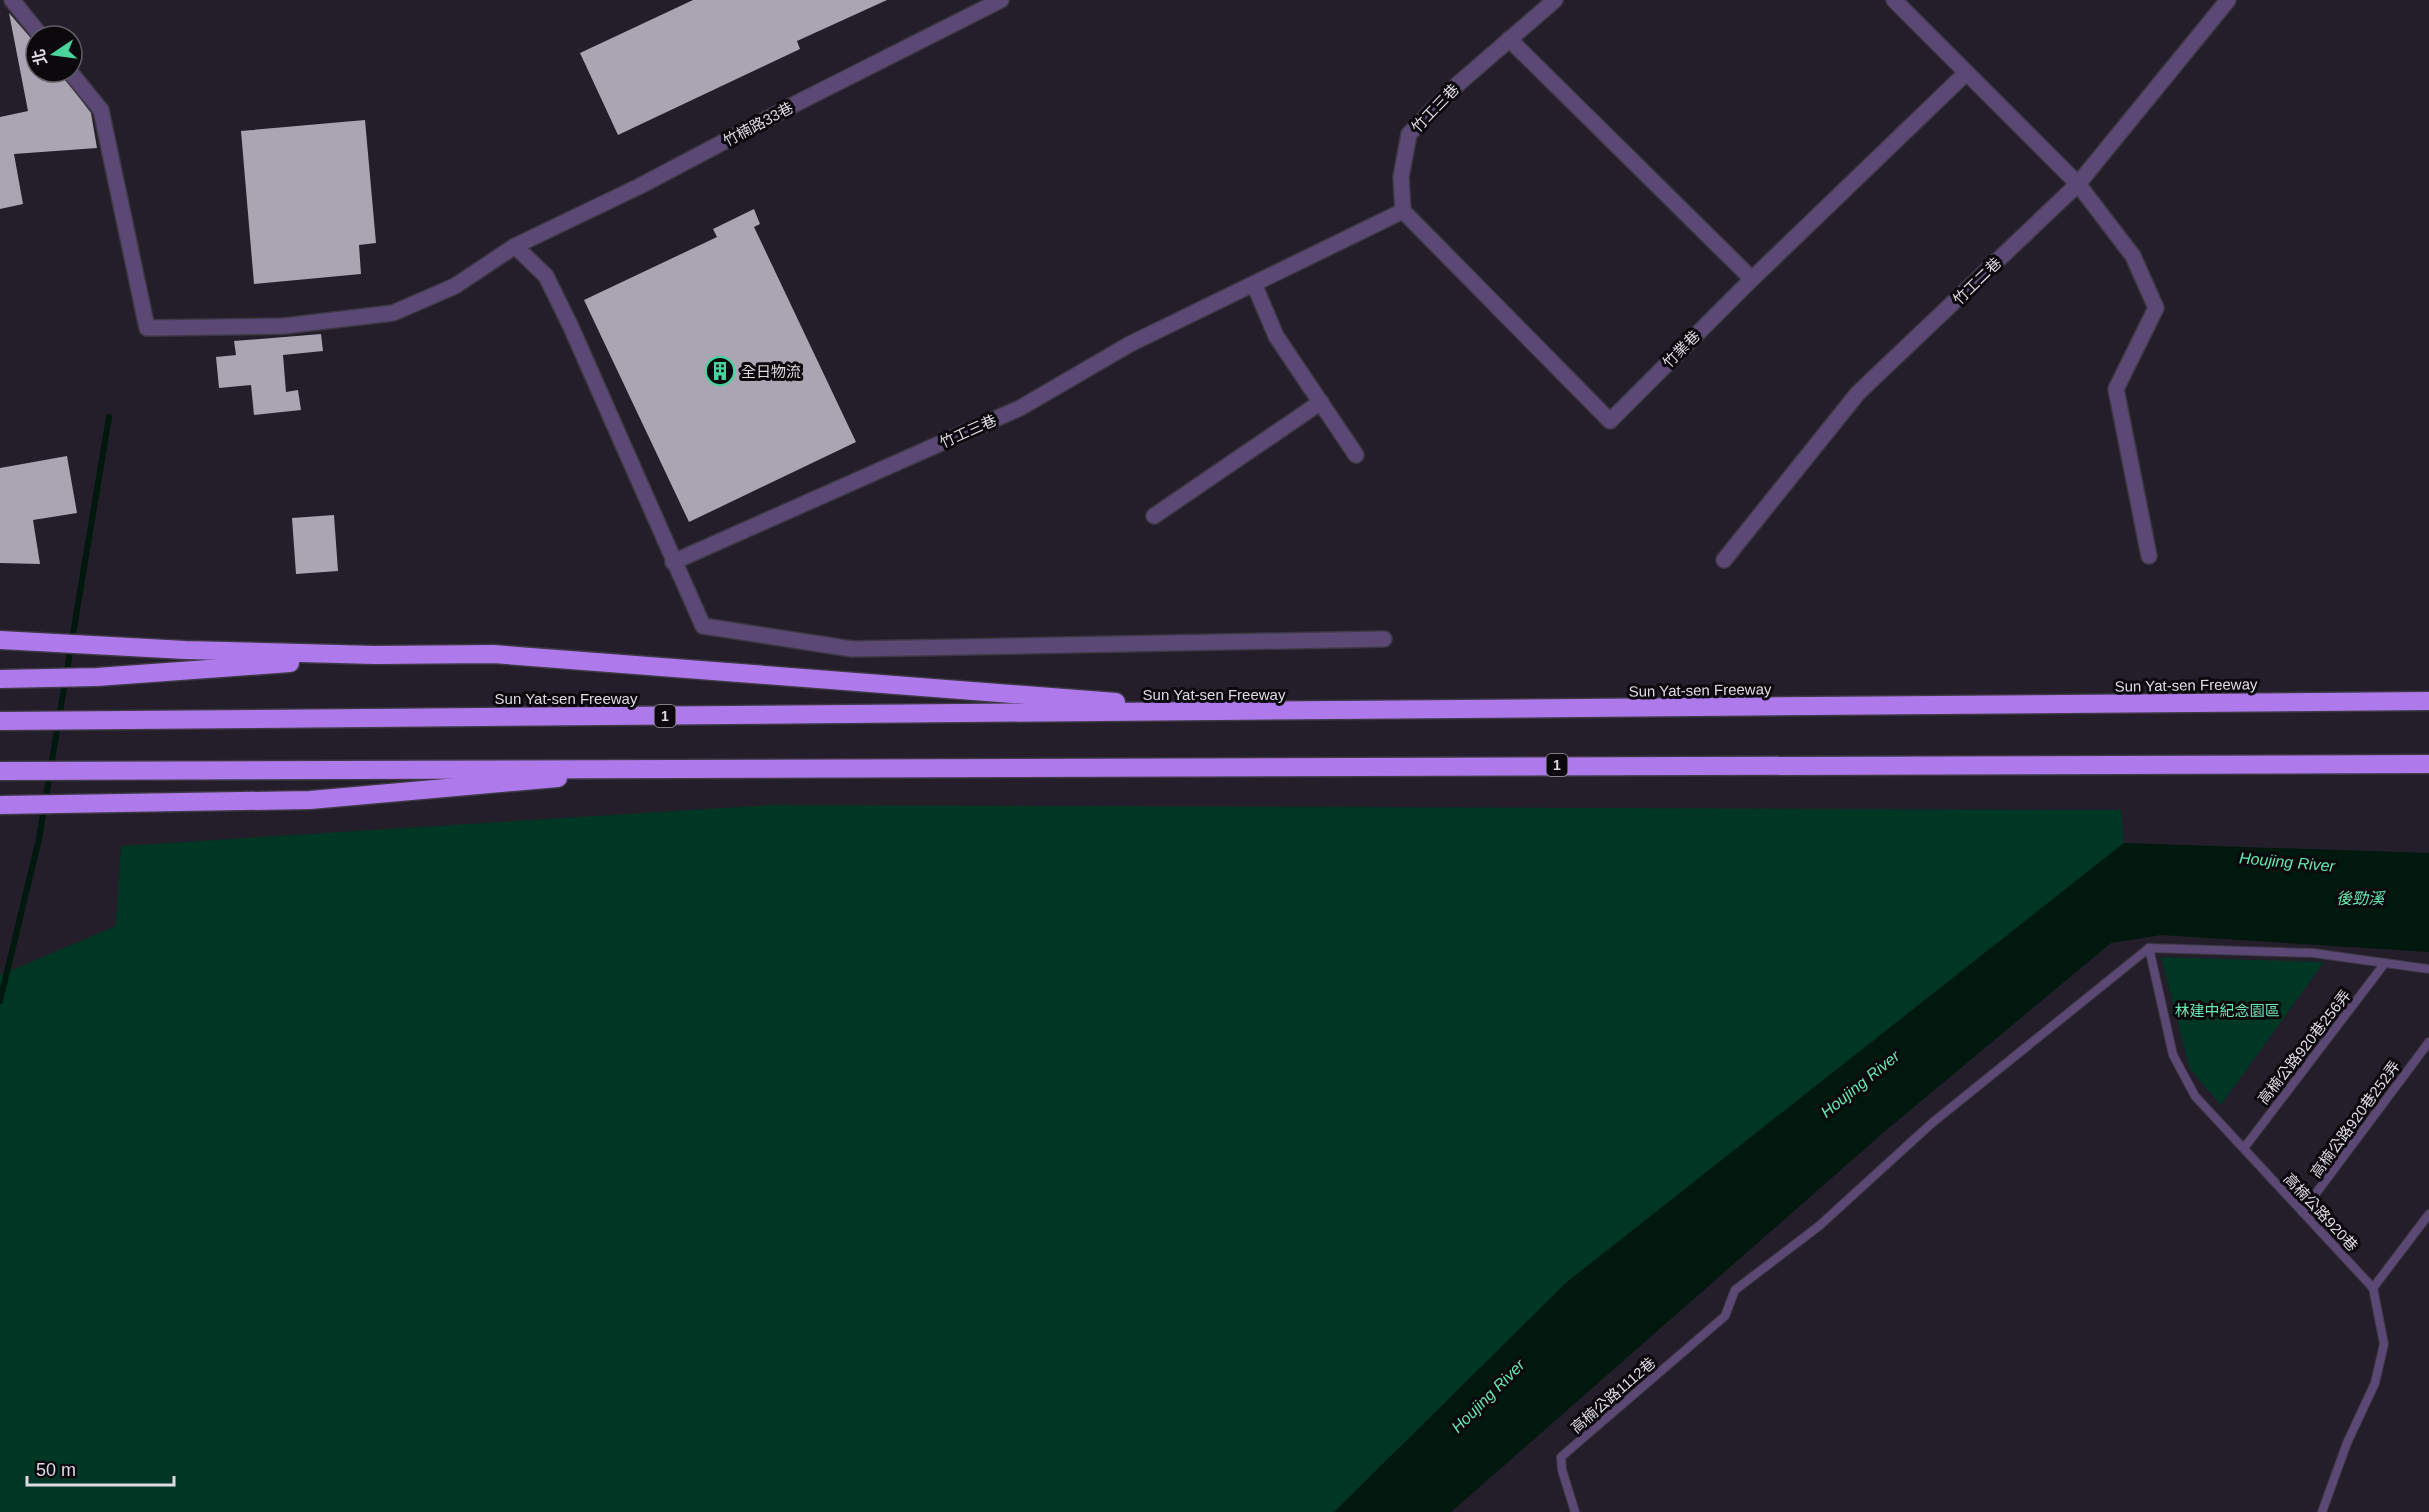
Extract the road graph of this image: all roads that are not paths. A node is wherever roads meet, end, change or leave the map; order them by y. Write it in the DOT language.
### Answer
graph roads {
  1 [pos="12,0"];
  2 [pos="1001,0"];
  3 [pos="1555,0"];
  4 [pos="1894,0"];
  5 [pos="2228,0"];
  6 [pos="31,24"];
  7 [pos="1509,39"];
  8 [pos="1965,74"];
  9 [pos="80,84"];
  10 [pos="2078,184"];
  11 [pos="1404,211"];
  12 [pos="515,246"];
  13 [pos="1752,279"];
  14 [pos="1254,284"];
  15 [pos="1321,402"];
  16 [pos="1356,455"];
  17 [pos="1154,516"];
  18 [pos="2149,556"];
  19 [pos="1724,560"];
  20 [pos="674,562"];
  21 [pos="1384,639"];
  22 [pos="0,640"];
  23 [pos="375,655"];
  24 [pos="0,679"];
  25 [pos="2429,700"];
  26 [pos="1258,712"];
  27 [pos="0,720"];
  28 [pos="2429,764"];
  29 [pos="685,767"];
  30 [pos="0,771"];
  31 [pos="0,805"];
  32 [pos="2149,948"];
  33 [pos="2385,963"];
  34 [pos="2429,969"];
  35 [pos="2429,1042"];
  36 [pos="2244,1149"];
  37 [pos="2302,1212"];
  38 [pos="2429,1214"];
  39 [pos="2373,1288"];
  40 [pos="1575,1512"];
  41 [pos="2322,1512"];
  1 -- 6 [label="street"];
  2 -- 12 [label="street, 竹楠路33巷"];
  3 -- 7 [label="street, 竹工三巷"];
  4 -- 8 [label="street"];
  5 -- 10 [label="street, 竹工二巷"];
  7 -- 11 [label="street, 竹工三巷"];
  7 -- 13 [label="street"];
  8 -- 10 [label="street"];
  8 -- 13 [label="street, 竹業巷"];
  9 -- 12 [label="street, 竹楠路33巷"];
  10 -- 18 [label="street"];
  10 -- 19 [label="street, 竹工二巷"];
  11 -- 13 [label="street, 竹業巷"];
  11 -- 14 [label="street, 竹工三巷"];
  12 -- 20 [label="street"];
  14 -- 15 [label="street"];
  14 -- 20 [label="street, 竹工三巷"];
  15 -- 16 [label="street"];
  15 -- 17 [label="street"];
  20 -- 21 [label="street"];
  22 -- 23 [label="highway"];
  23 -- 24 [label="highway"];
  23 -- 26 [label="highway"];
  25 -- 26 [label="highway, Sun Yat-sen Freeway / 1"];
  26 -- 27 [label="highway, Sun Yat-sen Freeway / 1"];
  28 -- 29 [label="highway, 1"];
  29 -- 30 [label="highway, 1"];
  29 -- 31 [label="highway"];
  32 -- 33 [label="lane"];
  32 -- 36 [label="lane, 高楠公路920巷"];
  32 -- 40 [label="lane, 高楠公路1112巷"];
  33 -- 34 [label="lane"];
  33 -- 36 [label="lane, 高楠公路920巷256弄"];
  35 -- 37 [label="lane, 高楠公路920巷252弄"];
  36 -- 37 [label="lane, 高楠公路920巷"];
  37 -- 39 [label="lane, 高楠公路920巷"];
  38 -- 39 [label="lane"];
  39 -- 41 [label="lane"];
}
